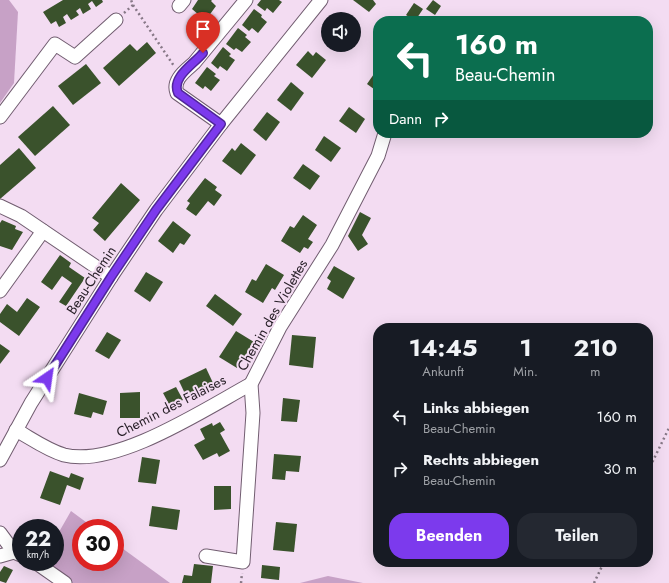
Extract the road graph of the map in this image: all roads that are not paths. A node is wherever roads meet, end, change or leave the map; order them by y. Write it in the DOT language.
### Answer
graph roads {
  1 [pos="246,0"];
  2 [pos="321,0"];
  3 [pos="116,20"];
  4 [pos="0,117"];
  5 [pos="221,124"];
  6 [pos="383,138"];
  7 [pos="0,206"];
  8 [pos="43,231"];
  9 [pos="111,277"];
  10 [pos="0,291"];
  11 [pos="251,384"];
  12 [pos="16,430"];
  13 [pos="0,460"];
  14 [pos="0,534"];
  15 [pos="12,547"];
  16 [pos="12,555"];
  17 [pos="0,556"];
  18 [pos="206,556"];
  19 [pos="48,571"];
  20 [pos="65,583"];
  1 -- 5 [label="street"];
  2 -- 5 [label="street, Beau-Chemin"];
  3 -- 4 [label="street"];
  5 -- 9 [label="street, Beau-Chemin"];
  6 -- 11 [label="street, Chemin des Violettes"];
  7 -- 8 [label="street"];
  8 -- 9 [label="street"];
  8 -- 10 [label="street"];
  9 -- 12 [label="street, Beau-Chemin"];
  11 -- 12 [label="street, Chemin des Falaises"];
  11 -- 18 [label="street, Chemin des Violettes"];
  12 -- 13 [label="street, Beau-Chemin"];
  14 -- 15 [label="street"];
  16 -- 17 [label="street"];
  19 -- 20 [label="street"];
}
